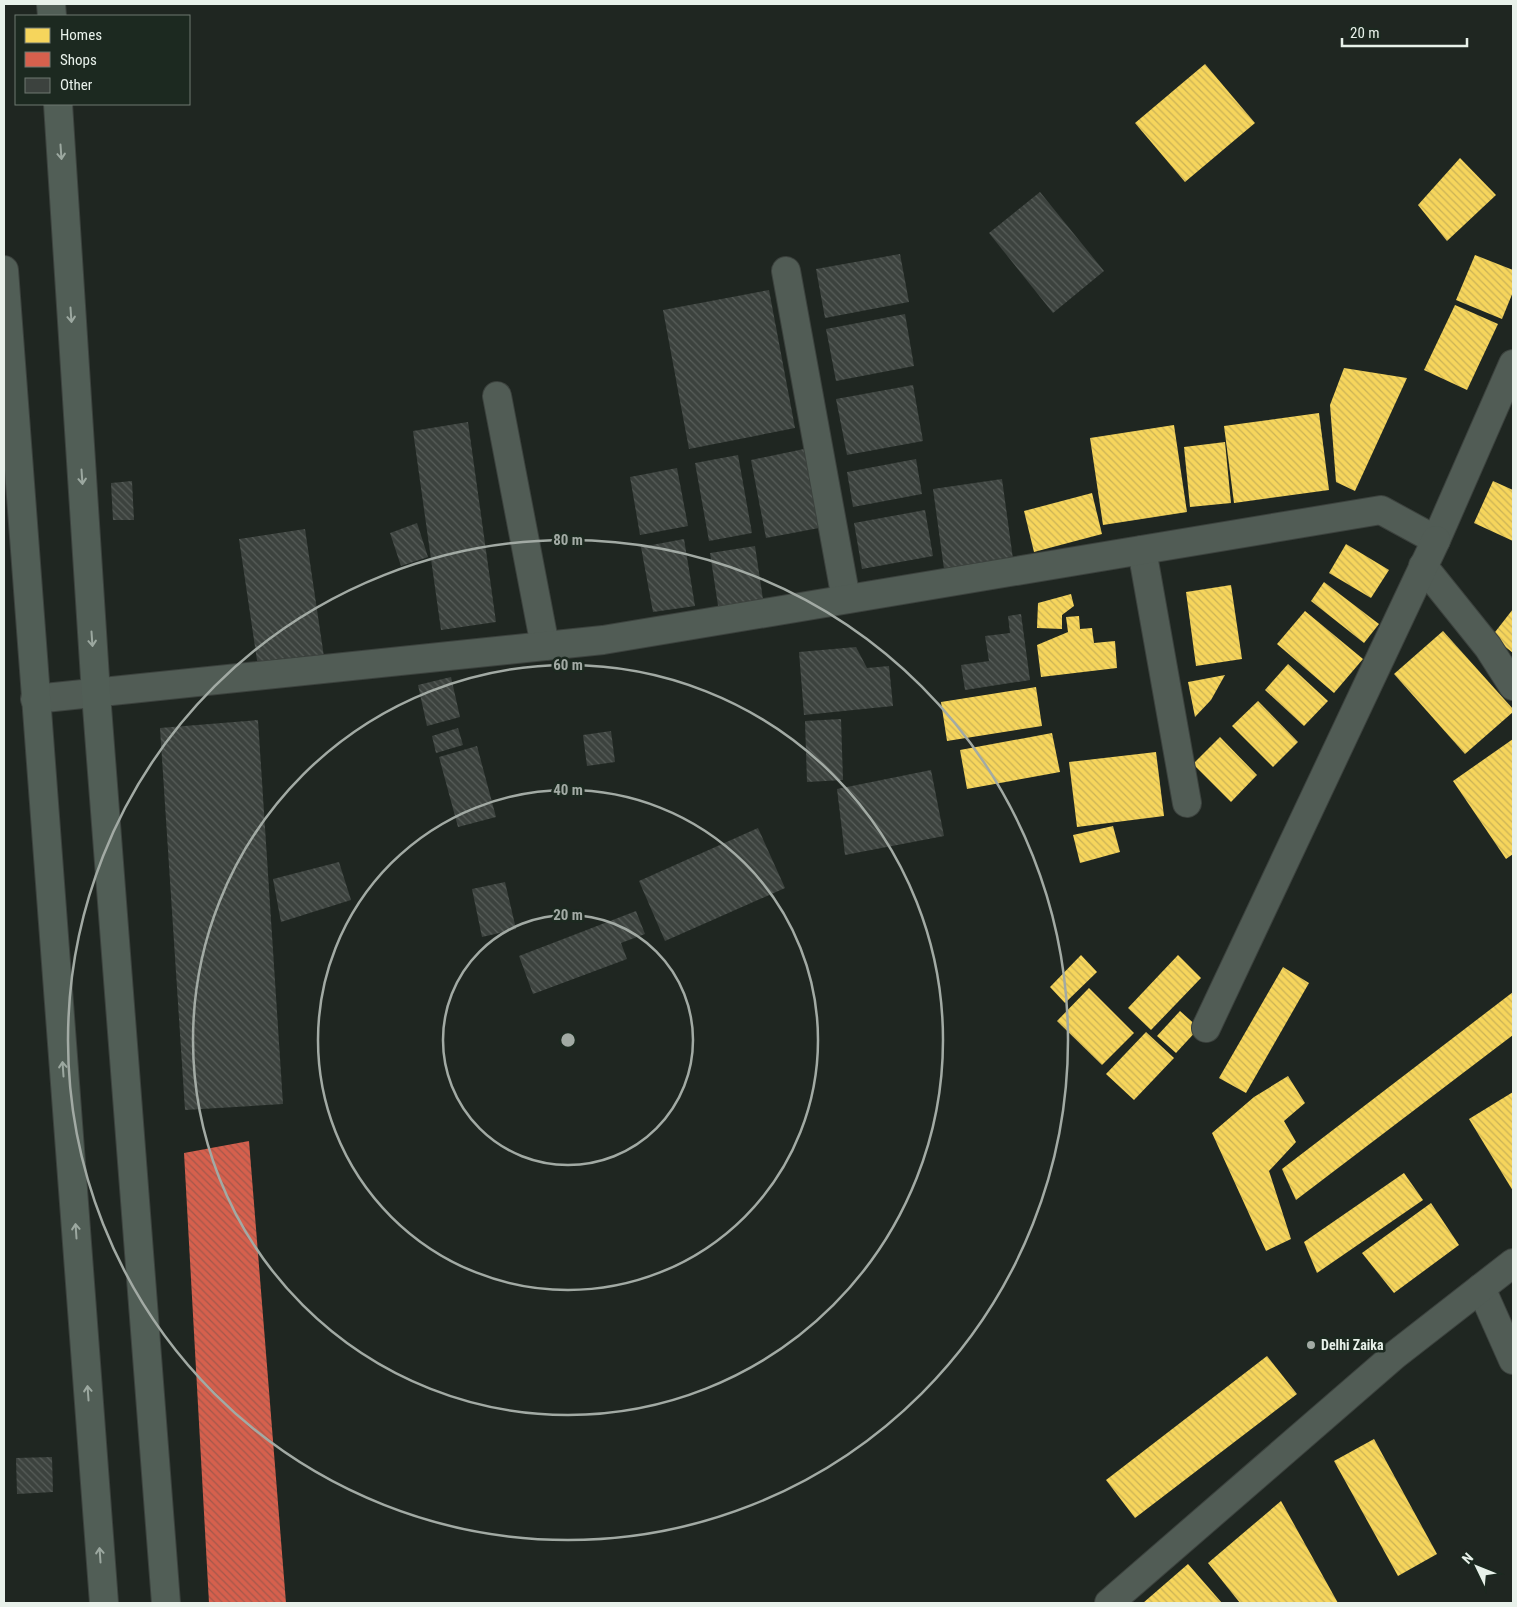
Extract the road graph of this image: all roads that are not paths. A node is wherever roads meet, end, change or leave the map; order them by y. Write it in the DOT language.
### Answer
graph roads {
  1 [pos="58,105"];
  2 [pos="4,270"];
  3 [pos="786,271"];
  4 [pos="1513,364"];
  5 [pos="497,396"];
  6 [pos="1436,540"];
  7 [pos="1142,550"];
  8 [pos="1424,566"];
  9 [pos="846,599"];
  10 [pos="545,646"];
  11 [pos="1513,686"];
  12 [pos="96,694"];
  13 [pos="35,699"];
  14 [pos="1187,803"];
  15 [pos="1206,1028"];
  16 [pos="1513,1263"];
  17 [pos="1481,1288"];
  18 [pos="1513,1360"];
  19 [pos="104,1603"];
  20 [pos="166,1603"];
  21 [pos="1109,1603"];
  1 -- 12 [label="main road, one-way"];
  2 -- 13 [label="main road"];
  3 -- 9 [label="street"];
  4 -- 6 [label="street"];
  5 -- 10 [label="street"];
  6 -- 7 [label="street"];
  6 -- 8 [label="street"];
  7 -- 9 [label="street"];
  7 -- 14 [label="street"];
  8 -- 11 [label="street"];
  8 -- 15 [label="street"];
  9 -- 10 [label="street"];
  10 -- 12 [label="street"];
  12 -- 13 [label="street"];
  12 -- 20 [label="main road"];
  19 -- 13 [label="main road, one-way"];
  16 -- 17 [label="street"];
  17 -- 18 [label="street"];
  17 -- 21 [label="street"];
}
